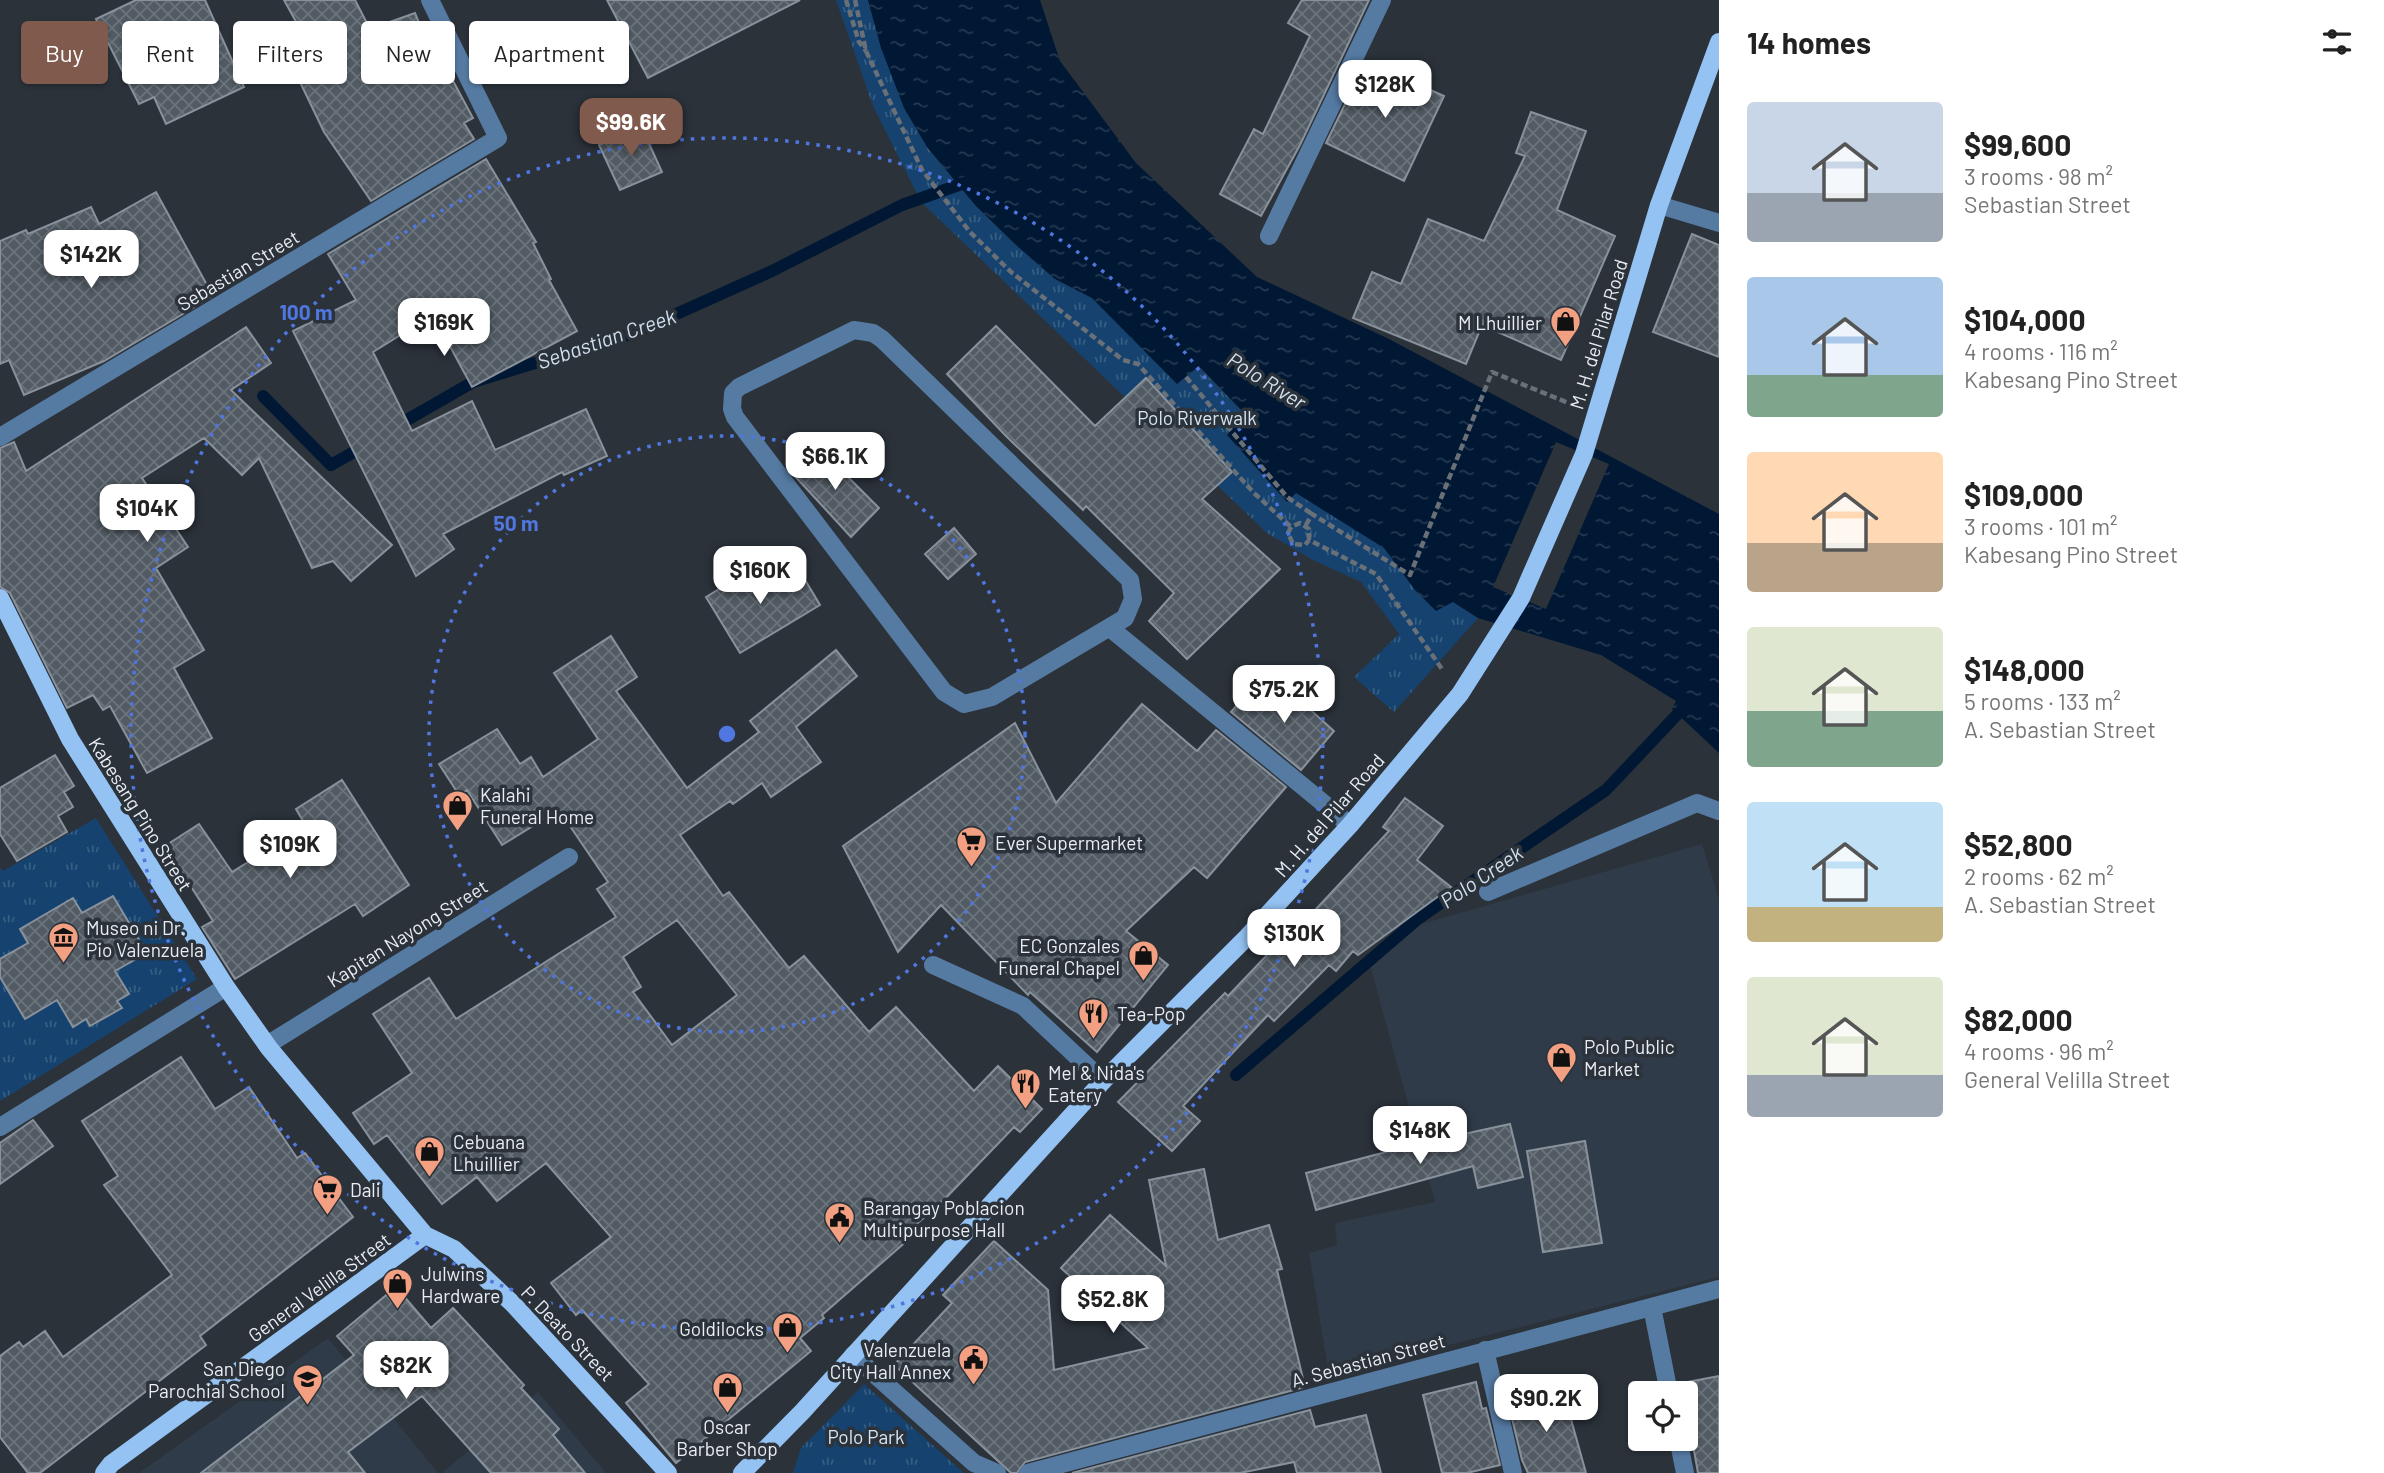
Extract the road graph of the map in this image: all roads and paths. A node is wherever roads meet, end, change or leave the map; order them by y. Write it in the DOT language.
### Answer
graph roads {
  1 [pos="430,0"];
  2 [pos="846,0"];
  3 [pos="855,0"];
  4 [pos="1382,0"];
  5 [pos="1719,41"];
  6 [pos="866,51"];
  7 [pos="1659,205"];
  8 [pos="1719,223"];
  9 [pos="1269,236"];
  10 [pos="1186,377"];
  11 [pos="1596,415"];
  12 [pos="0,437"];
  13 [pos="1312,514"];
  14 [pos="1306,525"];
  15 [pos="1291,527"];
  16 [pos="1310,540"];
  17 [pos="0,598"];
  18 [pos="1110,628"];
  19 [pos="1460,694"];
  20 [pos="1719,811"];
  21 [pos="1350,825"];
  22 [pos="569,857"];
  23 [pos="1488,892"];
  24 [pos="933,965"];
  25 [pos="226,987"];
  26 [pos="267,1045"];
  27 [pos="1103,1081"];
  28 [pos="0,1127"];
  29 [pos="425,1235"];
  30 [pos="1719,1289"];
  31 [pos="1652,1307"];
  32 [pos="1485,1350"];
  33 [pos="853,1355"];
  34 [pos="1667,1381"];
  35 [pos="1681,1451"];
  36 [pos="104,1473"];
  37 [pos="668,1473"];
  38 [pos="742,1473"];
  39 [pos="997,1473"];
  40 [pos="1028,1473"];
  41 [pos="1513,1473"];
  42 [pos="1685,1473"];
  1 -- 12 [label="street, Sebastian Street"];
  2 -- 6 [label="path"];
  3 -- 6 [label="path"];
  4 -- 9 [label="street"];
  5 -- 7 [label="main road, M. H. del Pilar Road"];
  6 -- 15 [label="path"];
  7 -- 8 [label="street"];
  7 -- 11 [label="main road, M. H. del Pilar Road"];
  10 -- 13 [label="path"];
  11 -- 13 [label="path"];
  11 -- 19 [label="main road, M. H. del Pilar Road"];
  13 -- 14 [label="path"];
  14 -- 15 [label="path"];
  14 -- 16 [label="path"];
  15 -- 16 [label="path"];
  16 -- 19 [label="path"];
  17 -- 25 [label="main road, Kabesang Pino Street"];
  18 -- 18 [label="street"];
  18 -- 21 [label="street"];
  19 -- 21 [label="main road, M. H. del Pilar Road"];
  20 -- 23 [label="street"];
  21 -- 27 [label="main road, M. H. del Pilar Road"];
  22 -- 26 [label="street, Kapitan Nayong Street"];
  24 -- 27 [label="street"];
  25 -- 26 [label="main road, Kabesang Pino Street"];
  25 -- 28 [label="street"];
  26 -- 29 [label="main road, Kabesang Pino Street"];
  27 -- 33 [label="main road, M. H. del Pilar Road"];
  29 -- 36 [label="main road, General Velilla Street"];
  29 -- 37 [label="main road, P. Deato Street"];
  30 -- 31 [label="street, A. Sebastian Street"];
  31 -- 32 [label="street, A. Sebastian Street"];
  31 -- 34 [label="street"];
  32 -- 40 [label="street, A. Sebastian Street"];
  32 -- 41 [label="street"];
  33 -- 38 [label="main road, M. H. del Pilar Road"];
  33 -- 39 [label="street"];
  35 -- 42 [label="street"];
}
